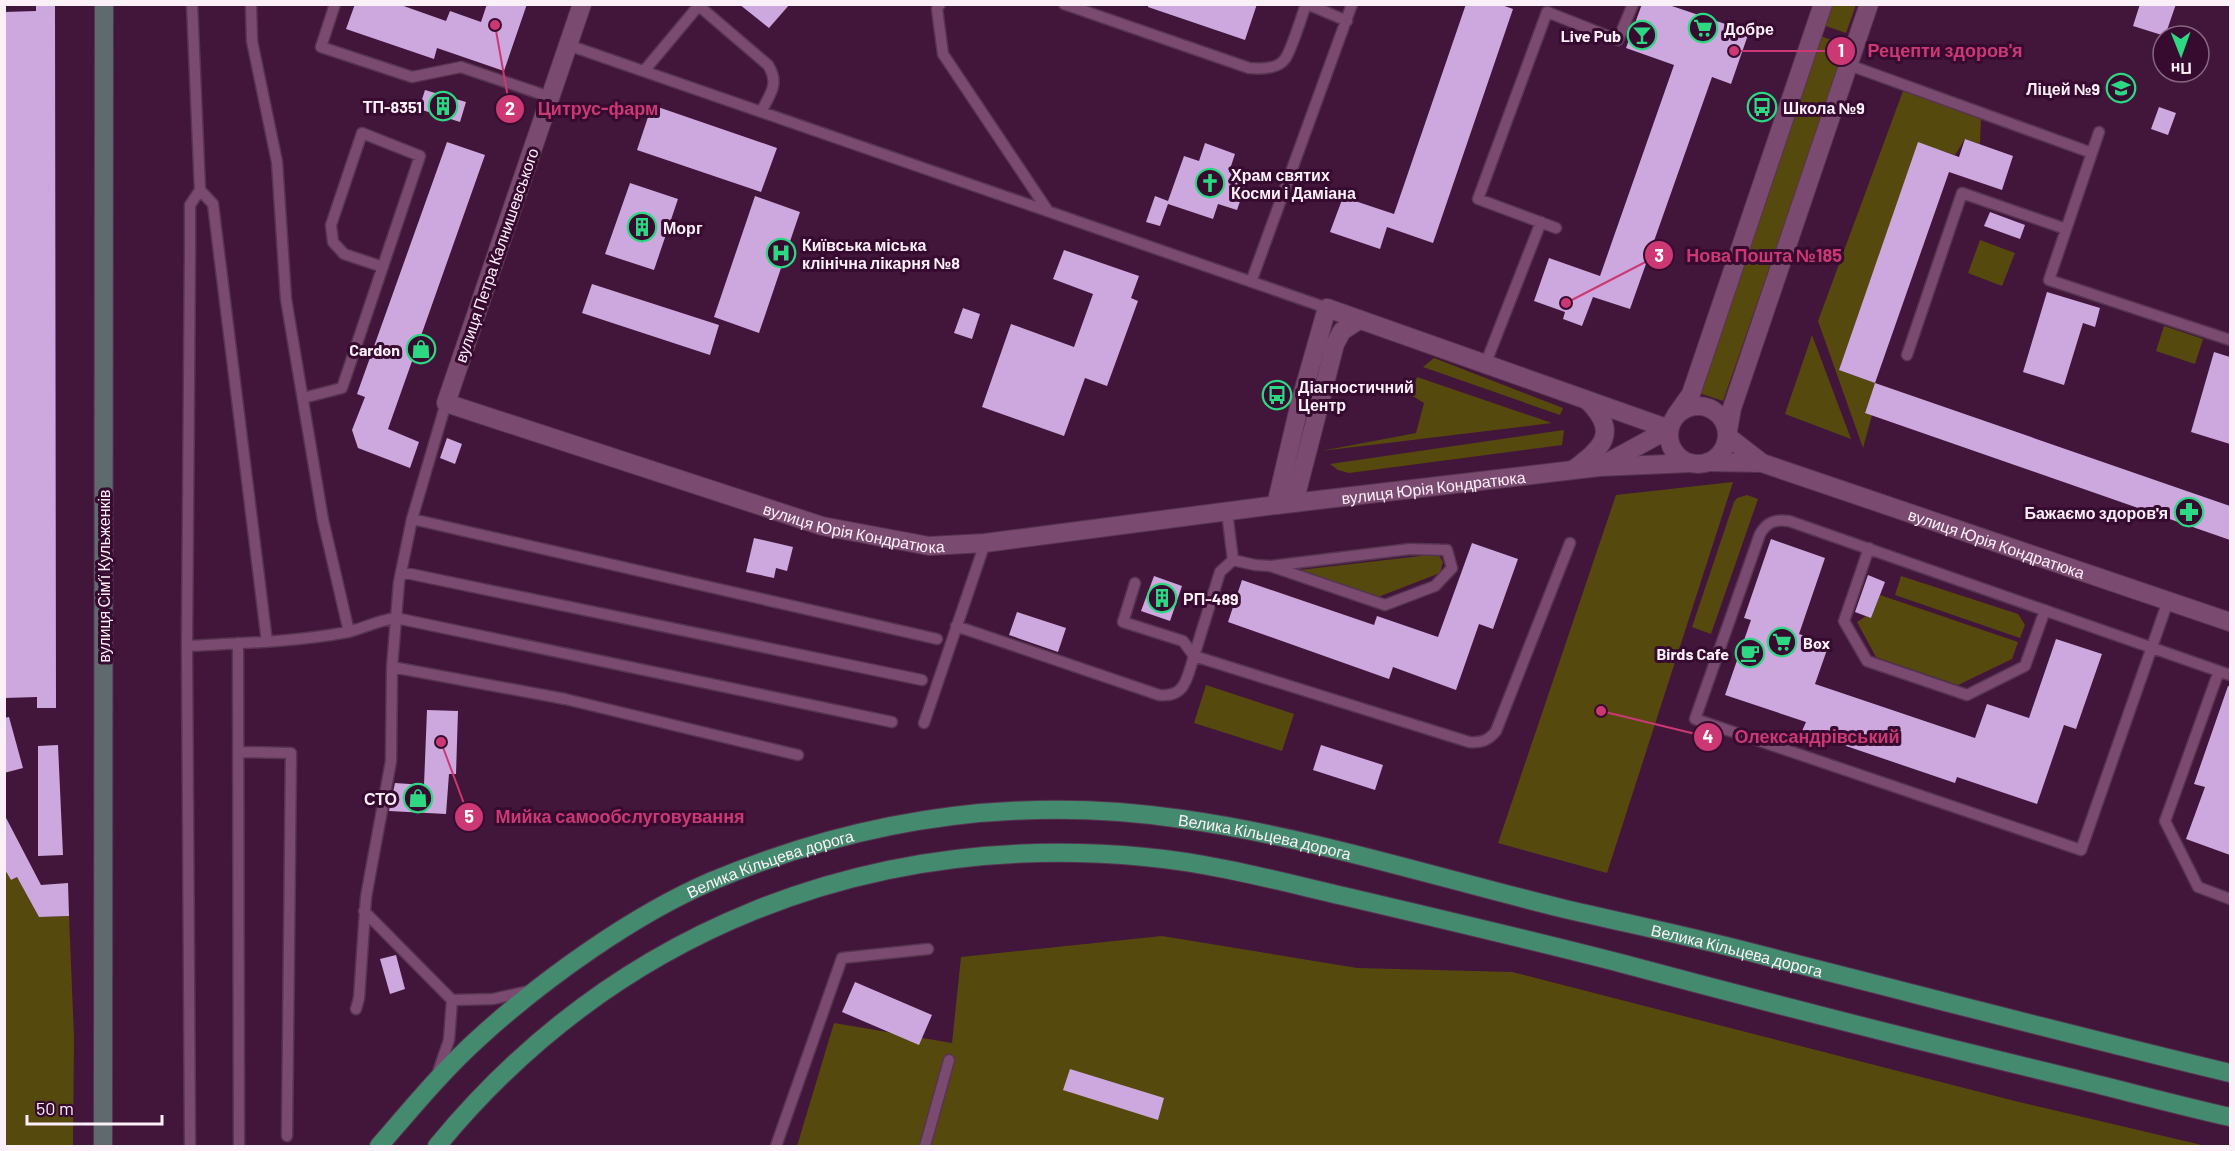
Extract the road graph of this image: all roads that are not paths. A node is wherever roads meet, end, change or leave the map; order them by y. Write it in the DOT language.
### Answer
graph roads {
  1 [pos="104,4"];
  2 [pos="192,4"];
  3 [pos="251,4"];
  4 [pos="335,4"];
  5 [pos="582,4"];
  6 [pos="940,4"];
  7 [pos="1064,4"];
  8 [pos="1306,4"];
  9 [pos="1352,4"];
  10 [pos="1633,4"];
  11 [pos="1823,4"];
  12 [pos="1869,4"];
  13 [pos="700,5"];
  14 [pos="1347,21"];
  15 [pos="568,45"];
  16 [pos="1849,65"];
  17 [pos="644,71"];
  18 [pos="550,97"];
  19 [pos="761,112"];
  20 [pos="2099,132"];
  21 [pos="2092,153"];
  22 [pos="200,190"];
  23 [pos="1048,212"];
  24 [pos="1541,222"];
  25 [pos="1556,228"];
  26 [pos="2066,229"];
  27 [pos="383,267"];
  28 [pos="1251,282"];
  29 [pos="1327,308"];
  30 [pos="1359,320"];
  31 [pos="2230,340"];
  32 [pos="1907,355"];
  33 [pos="1485,365"];
  34 [pos="303,398"];
  35 [pos="1588,401"];
  36 [pos="446,403"];
  37 [pos="1673,422"];
  38 [pos="1727,436"];
  39 [pos="1699,462"];
  40 [pos="1762,463"];
  41 [pos="1599,467"];
  42 [pos="1572,471"];
  43 [pos="1285,504"];
  44 [pos="1227,512"];
  45 [pos="412,519"];
  46 [pos="985,543"];
  47 [pos="1570,543"];
  48 [pos="1869,548"];
  49 [pos="1233,561"];
  50 [pos="1270,566"];
  51 [pos="401,572"];
  52 [pos="1135,583"];
  53 [pos="2168,601"];
  54 [pos="2045,610"];
  55 [pos="396,618"];
  56 [pos="2230,622"];
  57 [pos="956,626"];
  58 [pos="349,632"];
  59 [pos="937,639"];
  60 [pos="267,642"];
  61 [pos="238,643"];
  62 [pos="187,646"];
  63 [pos="2153,646"];
  64 [pos="1194,656"];
  65 [pos="392,667"];
  66 [pos="2219,671"];
  67 [pos="2230,675"];
  68 [pos="922,680"];
  69 [pos="891,722"];
  70 [pos="924,723"];
  71 [pos="238,752"];
  72 [pos="798,755"];
  73 [pos="2230,899"];
  74 [pos="364,911"];
  75 [pos="927,949"];
  76 [pos="535,990"];
  77 [pos="452,1000"];
  78 [pos="356,1009"];
  79 [pos="949,1060"];
  80 [pos="2230,1073"];
  81 [pos="435,1081"];
  82 [pos="2230,1117"];
  83 [pos="287,1136"];
  84 [pos="103,1146"];
  85 [pos="190,1146"];
  86 [pos="239,1146"];
  87 [pos="379,1146"];
  88 [pos="437,1146"];
  89 [pos="776,1146"];
  90 [pos="925,1146"];
  1 -- 84 [label="main road, вулиця Сімʼї Кульженків"];
  2 -- 22 [label="lane"];
  3 -- 34 [label="lane"];
  4 -- 18 [label="lane"];
  5 -- 15 [label="street, вулиця Петра Калнишевського"];
  6 -- 23 [label="lane"];
  7 -- 8 [label="lane"];
  8 -- 14 [label="lane"];
  9 -- 14 [label="lane"];
  10 -- 24 [label="lane"];
  11 -- 37 [label="street"];
  12 -- 16 [label="street"];
  13 -- 17 [label="lane"];
  13 -- 19 [label="lane"];
  14 -- 28 [label="lane"];
  15 -- 17 [label="lane"];
  15 -- 18 [label="street, вулиця Петра Калнишевського"];
  16 -- 21 [label="lane"];
  16 -- 38 [label="street"];
  17 -- 19 [label="lane"];
  18 -- 36 [label="street, вулиця Петра Калнишевського"];
  19 -- 23 [label="lane"];
  20 -- 21 [label="lane"];
  21 -- 26 [label="lane"];
  22 -- 60 [label="lane"];
  22 -- 62 [label="lane"];
  23 -- 28 [label="lane"];
  24 -- 25 [label="lane"];
  24 -- 33 [label="lane"];
  26 -- 31 [label="lane"];
  26 -- 32 [label="lane"];
  27 -- 27 [label="lane"];
  27 -- 34 [label="lane"];
  28 -- 29 [label="lane"];
  29 -- 30 [label="street"];
  29 -- 43 [label="street"];
  30 -- 33 [label="street"];
  30 -- 43 [label="street"];
  33 -- 35 [label="street"];
  34 -- 58 [label="lane"];
  35 -- 37 [label="street"];
  35 -- 42 [label="street"];
  36 -- 45 [label="lane"];
  36 -- 46 [label="street, вулиця Юрія Кондратюка"];
  37 -- 38 [label="street"];
  37 -- 39 [label="street"];
  37 -- 41 [label="street, вулиця Юрія Кондратюка"];
  38 -- 39 [label="street"];
  38 -- 40 [label="street, вулиця Юрія Кондратюка"];
  39 -- 40 [label="street, вулиця Юрія Кондратюка"];
  39 -- 41 [label="street, вулиця Юрія Кондратюка"];
  40 -- 53 [label="street, вулиця Юрія Кондратюка"];
  41 -- 42 [label="street, вулиця Юрія Кондратюка"];
  42 -- 43 [label="street, вулиця Юрія Кондратюка"];
  43 -- 44 [label="street, вулиця Юрія Кондратюка"];
  44 -- 46 [label="street, вулиця Юрія Кондратюка"];
  44 -- 49 [label="lane"];
  45 -- 51 [label="lane"];
  45 -- 59 [label="lane"];
  46 -- 57 [label="lane"];
  47 -- 64 [label="lane"];
  48 -- 54 [label="lane"];
  48 -- 54 [label="lane"];
  48 -- 63 [label="lane"];
  49 -- 50 [label="lane"];
  49 -- 64 [label="lane"];
  50 -- 50 [label="lane"];
  51 -- 55 [label="lane"];
  51 -- 68 [label="lane"];
  52 -- 64 [label="lane"];
  53 -- 56 [label="street, вулиця Юрія Кондратюка"];
  53 -- 63 [label="lane"];
  54 -- 63 [label="lane"];
  55 -- 58 [label="lane"];
  55 -- 65 [label="lane"];
  55 -- 69 [label="lane"];
  57 -- 64 [label="lane"];
  57 -- 70 [label="lane"];
  58 -- 60 [label="lane"];
  60 -- 61 [label="lane"];
  61 -- 62 [label="lane"];
  61 -- 71 [label="lane"];
  62 -- 85 [label="lane"];
  63 -- 66 [label="lane"];
  65 -- 72 [label="lane"];
  65 -- 74 [label="lane"];
  66 -- 67 [label="lane"];
  66 -- 73 [label="lane"];
  71 -- 83 [label="lane"];
  71 -- 86 [label="lane"];
  74 -- 77 [label="lane"];
  74 -- 78 [label="lane"];
  75 -- 89 [label="lane"];
  76 -- 77 [label="lane"];
  76 -- 80 [label="main road, Велика Кільцева дорога"];
  76 -- 81 [label="main road, Велика Кільцева дорога"];
  77 -- 81 [label="lane"];
  79 -- 90 [label="lane"];
  81 -- 87 [label="main road, Велика Кільцева дорога"];
  82 -- 88 [label="main road"];
}
